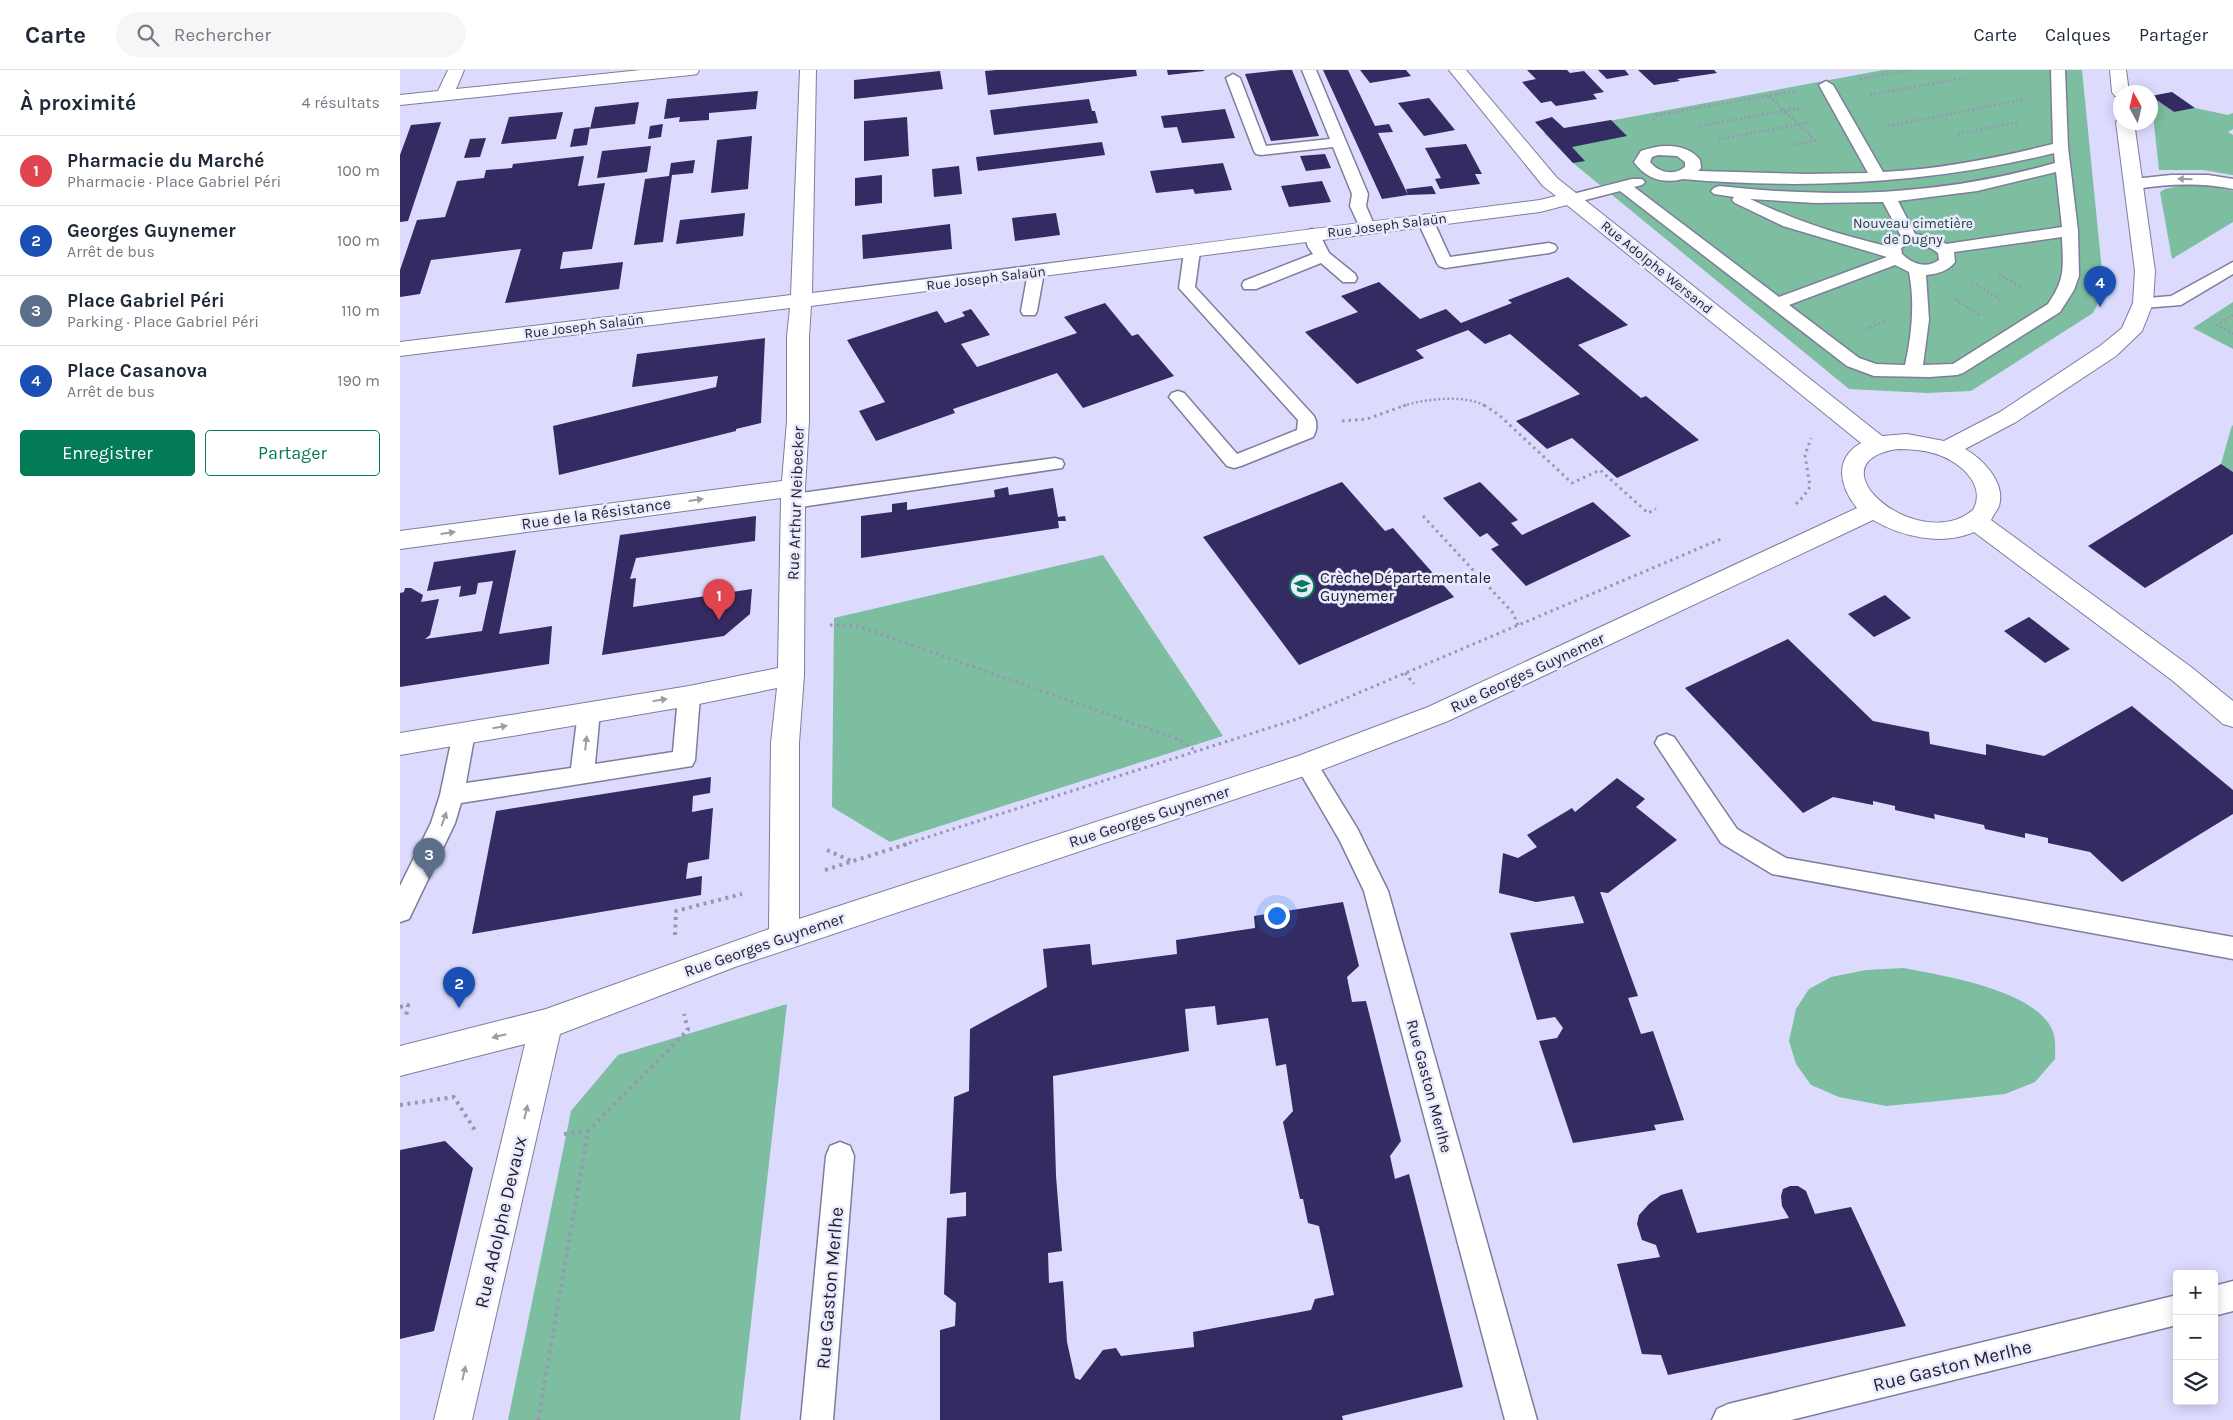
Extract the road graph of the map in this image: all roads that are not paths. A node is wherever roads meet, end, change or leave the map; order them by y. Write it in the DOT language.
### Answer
graph roads {
  1 [pos="456,70"];
  2 [pos="691,70"];
  3 [pos="808,70"];
  4 [pos="1310,70"];
  5 [pos="1456,70"];
  6 [pos="2058,70"];
  7 [pos="2118,70"];
  8 [pos="1233,78"];
  9 [pos="1826,85"];
  10 [pos="2120,85"];
  11 [pos="445,96"];
  12 [pos="400,100"];
  13 [pos="2126,130"];
  14 [pos="1339,142"];
  15 [pos="2061,147"];
  16 [pos="2063,165"];
  17 [pos="1684,175"];
  18 [pos="1663,176"];
  19 [pos="1878,177"];
  20 [pos="2134,184"];
  21 [pos="2233,184"];
  22 [pos="1623,186"];
  23 [pos="1718,191"];
  24 [pos="1888,197"];
  25 [pos="1570,199"];
  26 [pos="1425,220"];
  27 [pos="1367,227"];
  28 [pos="2070,231"];
  29 [pos="1312,234"];
  30 [pos="1910,239"];
  31 [pos="1549,248"];
  32 [pos="1192,252"];
  33 [pos="1894,255"];
  34 [pos="1323,256"];
  35 [pos="1943,257"];
  36 [pos="2233,267"];
  37 [pos="1917,268"];
  38 [pos="1036,272"];
  39 [pos="1349,278"];
  40 [pos="1250,286"];
  41 [pos="800,300"];
  42 [pos="2143,303"];
  43 [pos="1777,304"];
  44 [pos="1029,312"];
  45 [pos="400,349"];
  46 [pos="1913,371"];
  47 [pos="1178,397"];
  48 [pos="1877,444"];
  49 [pos="1946,448"];
  50 [pos="1055,464"];
  51 [pos="793,495"];
  52 [pos="1874,510"];
  53 [pos="1976,521"];
  54 [pos="400,540"];
  55 [pos="791,675"];
  56 [pos="689,696"];
  57 [pos="589,712"];
  58 [pos="2233,716"];
  59 [pos="464,733"];
  60 [pos="1666,743"];
  61 [pos="400,744"];
  62 [pos="1306,764"];
  63 [pos="582,775"];
  64 [pos="452,795"];
  65 [pos="400,910"];
  66 [pos="784,936"];
  67 [pos="2233,948"];
  68 [pos="546,1024"];
  69 [pos="400,1061"];
  70 [pos="840,1156"];
  71 [pos="2233,1296"];
  72 [pos="2218,1300"];
  73 [pos="2173,1311"];
  74 [pos="453,1420"];
  75 [pos="817,1420"];
  76 [pos="1521,1420"];
  77 [pos="1728,1420"];
  1 -- 11 [label="street"];
  2 -- 11 [label="street"];
  3 -- 41 [label="street, Rue Arthur Neibecker"];
  4 -- 14 [label="lane"];
  5 -- 25 [label="street, Rue Adolphe Wersand"];
  6 -- 15 [label="lane"];
  7 -- 10 [label="street"];
  8 -- 14 [label="lane"];
  9 -- 19 [label="lane"];
  11 -- 12 [label="street"];
  13 -- 20 [label="street"];
  14 -- 27 [label="lane"];
  15 -- 16 [label="lane"];
  15 -- 19 [label="lane"];
  16 -- 24 [label="lane"];
  16 -- 28 [label="lane"];
  17 -- 18 [label="lane"];
  17 -- 18 [label="lane"];
  17 -- 19 [label="lane"];
  17 -- 23 [label="lane"];
  18 -- 22 [label="lane"];
  21 -- 20 [label="lane, one-way"];
  20 -- 42 [label="street"];
  22 -- 25 [label="lane"];
  22 -- 43 [label="lane"];
  23 -- 24 [label="lane"];
  23 -- 33 [label="lane"];
  24 -- 30 [label="lane"];
  25 -- 26 [label="street, Rue Joseph Salaün"];
  25 -- 48 [label="street, Rue Adolphe Wersand"];
  26 -- 27 [label="street, Rue Joseph Salaün"];
  26 -- 31 [label="lane"];
  27 -- 29 [label="street, Rue Joseph Salaün"];
  28 -- 35 [label="lane"];
  28 -- 46 [label="lane"];
  29 -- 32 [label="street, Rue Joseph Salaün"];
  29 -- 34 [label="lane"];
  30 -- 33 [label="lane"];
  30 -- 35 [label="lane"];
  32 -- 38 [label="street, Rue Joseph Salaün"];
  32 -- 47 [label="lane"];
  33 -- 37 [label="lane"];
  33 -- 43 [label="lane"];
  34 -- 39 [label="lane"];
  34 -- 40 [label="lane"];
  35 -- 37 [label="lane"];
  36 -- 42 [label="lane"];
  37 -- 46 [label="lane"];
  38 -- 41 [label="street, Rue Joseph Salaün"];
  38 -- 44 [label="lane"];
  41 -- 45 [label="street, Rue Joseph Salaün"];
  41 -- 51 [label="street, Rue Arthur Neibecker"];
  42 -- 49 [label="street"];
  43 -- 46 [label="lane"];
  48 -- 49 [label="street"];
  48 -- 52 [label="street"];
  49 -- 53 [label="street"];
  50 -- 51 [label="lane"];
  54 -- 51 [label="street, Rue de la Résistance, one-way"];
  51 -- 55 [label="street, Rue Arthur Neibecker"];
  52 -- 53 [label="street"];
  52 -- 62 [label="street, Rue Georges Guynemer"];
  53 -- 58 [label="street"];
  55 -- 56 [label="street"];
  55 -- 66 [label="street, Rue Arthur Neibecker"];
  57 -- 56 [label="street, one-way"];
  56 -- 63 [label="lane"];
  59 -- 57 [label="street, one-way"];
  63 -- 57 [label="lane, one-way"];
  59 -- 61 [label="street"];
  59 -- 64 [label="lane"];
  60 -- 67 [label="lane"];
  62 -- 66 [label="street, Rue Georges Guynemer"];
  62 -- 76 [label="lane, Rue Gaston Merlhe"];
  63 -- 64 [label="lane"];
  65 -- 64 [label="lane, one-way"];
  66 -- 68 [label="street, Rue Georges Guynemer"];
  68 -- 69 [label="street, Rue Georges Guynemer, one-way"];
  74 -- 68 [label="street, Rue Adolphe Devaux, one-way"];
  70 -- 75 [label="lane, Rue Gaston Merlhe"];
  71 -- 72 [label="lane"];
  73 -- 77 [label="lane, Rue Gaston Merlhe"];
}
